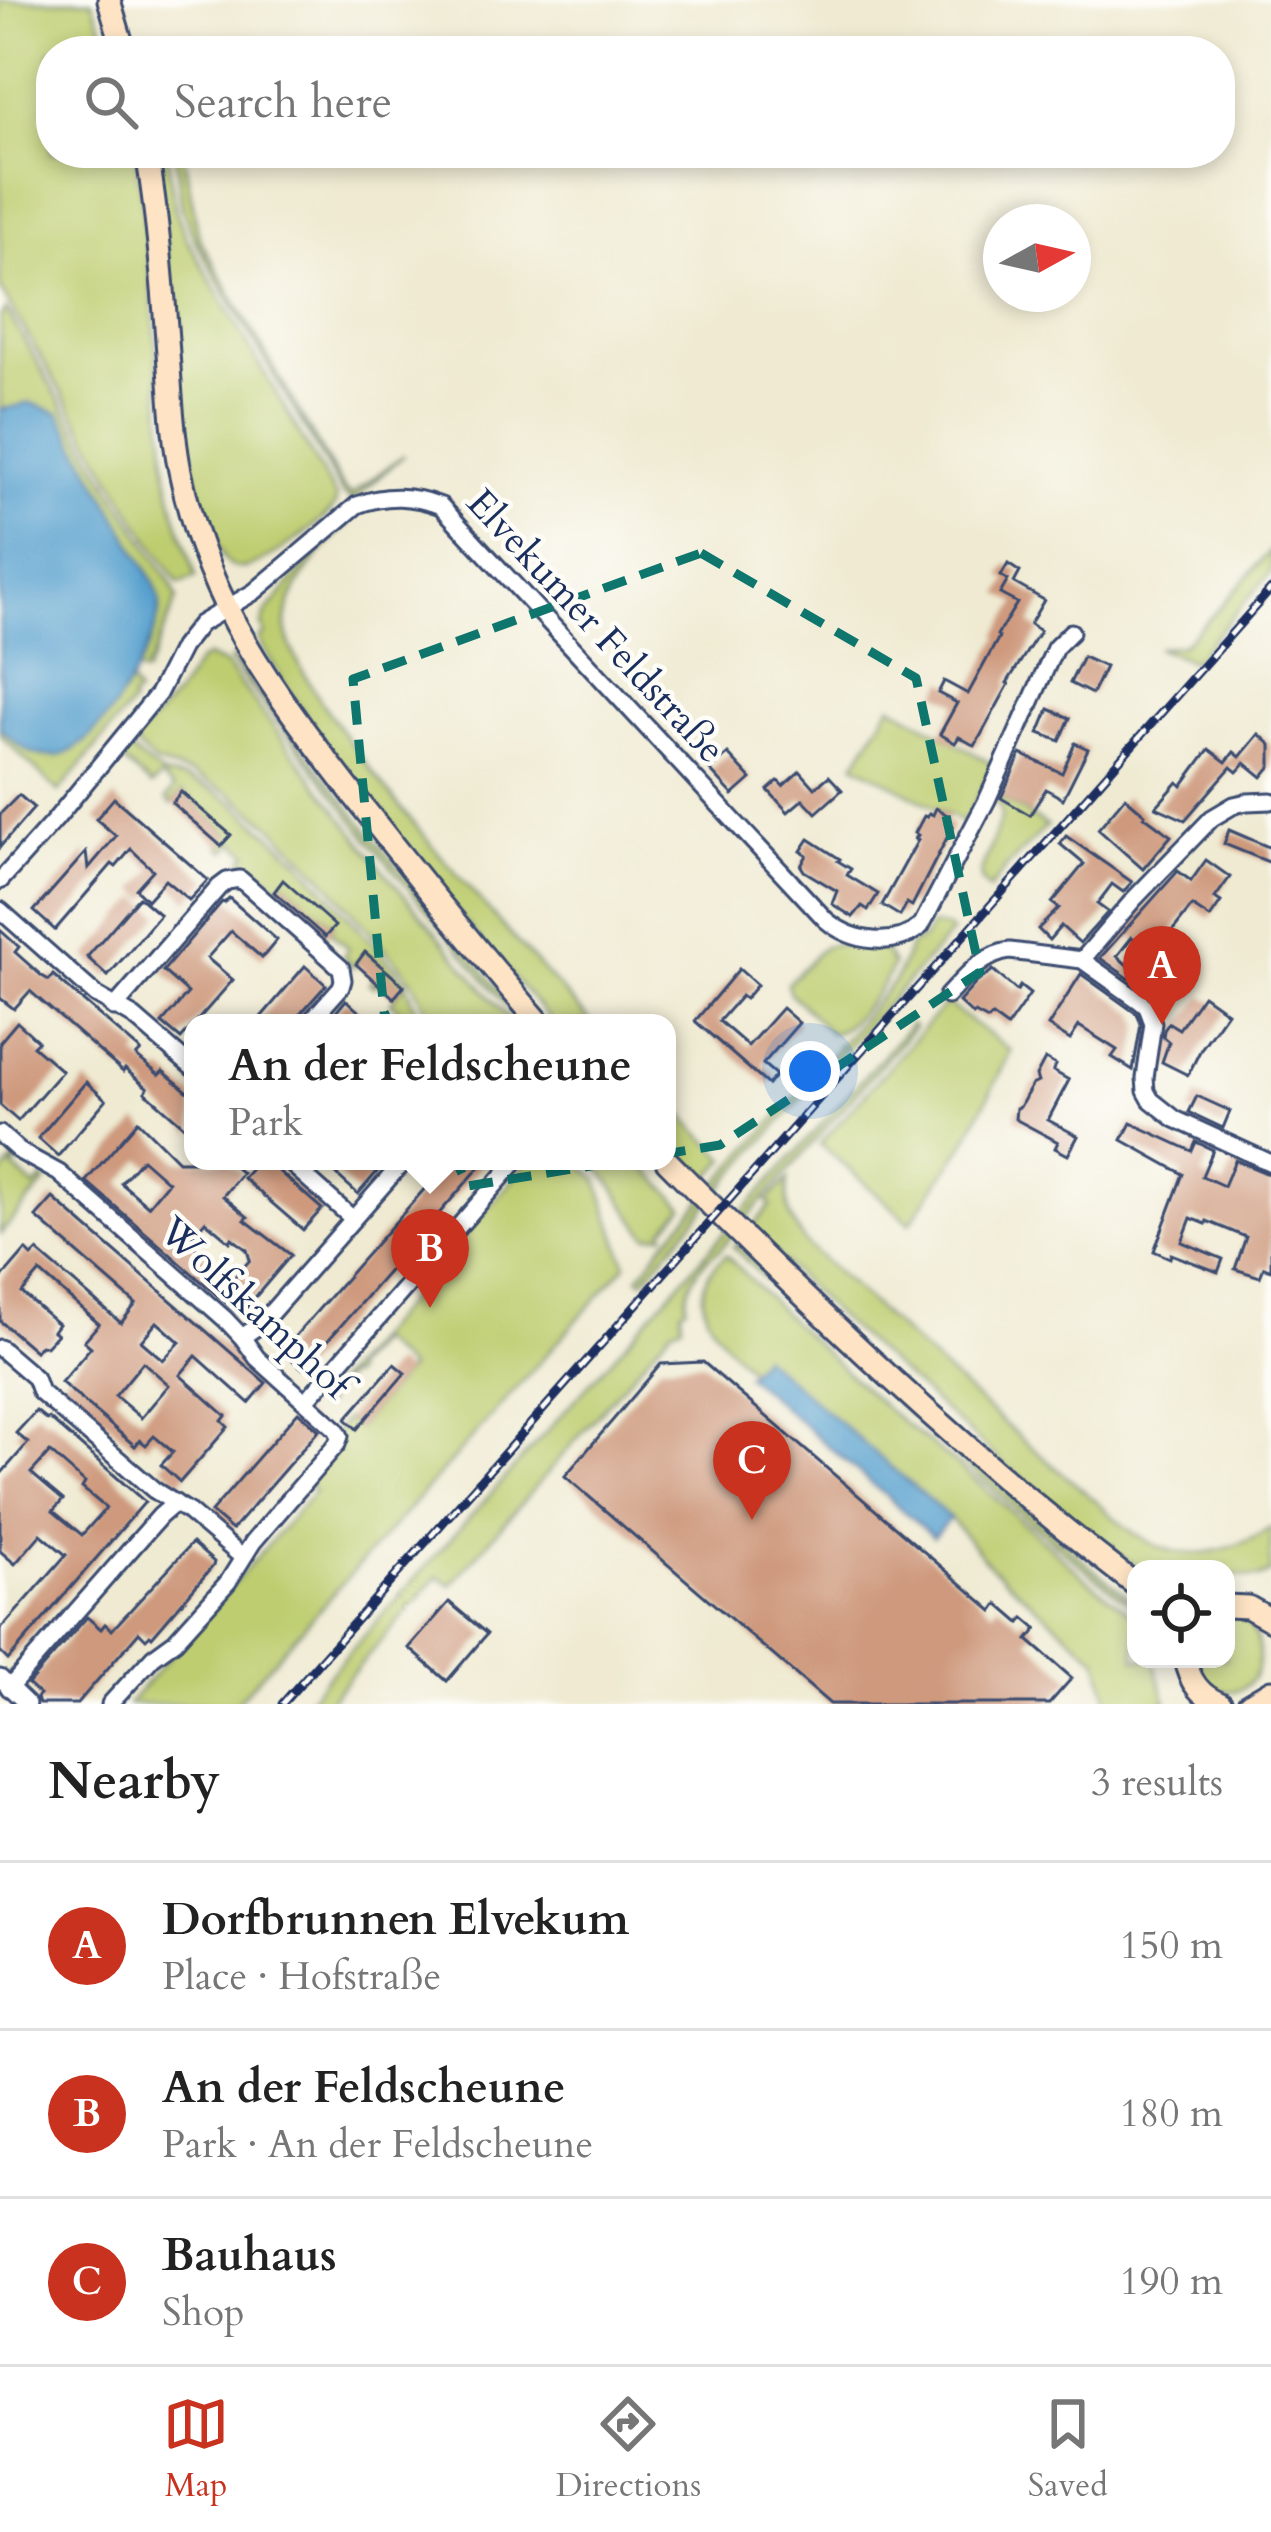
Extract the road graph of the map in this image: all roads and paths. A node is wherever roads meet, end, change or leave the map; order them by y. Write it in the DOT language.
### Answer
graph roads {
  1 [pos="109,0"];
  2 [pos="120,36"];
  3 [pos="149,168"];
  4 [pos="226,610"];
  5 [pos="1071,632"];
  6 [pos="1271,801"];
  7 [pos="0,881"];
  8 [pos="0,910"];
  9 [pos="1082,960"];
  10 [pos="947,996"];
  11 [pos="115,1008"];
  12 [pos="317,1014"];
  13 [pos="532,1014"];
  14 [pos="184,1060"];
  15 [pos="0,1134"];
  16 [pos="1271,1163"];
  17 [pos="298,1170"];
  18 [pos="396,1170"];
  19 [pos="508,1170"];
  20 [pos="676,1170"];
  21 [pos="353,1220"];
  22 [pos="242,1336"];
  23 [pos="0,1348"];
  24 [pos="306,1402"];
  25 [pos="175,1503"];
  26 [pos="242,1558"];
  27 [pos="1127,1578"];
  28 [pos="1235,1605"];
  29 [pos="1268,1612"];
  30 [pos="1188,1668"];
  31 [pos="4,1683"];
  32 [pos="1271,1691"];
  33 [pos="1209,1702"];
  34 [pos="27,1704"];
  35 [pos="110,1704"];
  36 [pos="1249,1704"];
  1 -- 2 [label="main road"];
  3 -- 4 [label="main road"];
  4 -- 5 [label="street, Elvekumer Feldstraße"];
  4 -- 7 [label="street, Elvekumer Feldstraße"];
  4 -- 13 [label="main road"];
  6 -- 9 [label="street"];
  8 -- 11 [label="street"];
  9 -- 10 [label="street"];
  9 -- 16 [label="street"];
  11 -- 12 [label="street"];
  11 -- 14 [label="street"];
  15 -- 22 [label="street, Wolfskamphof"];
  17 -- 21 [label="street"];
  18 -- 21 [label="street"];
  19 -- 24 [label="street"];
  20 -- 27 [label="main road"];
  21 -- 22 [label="street"];
  22 -- 24 [label="street, Wolfskamphof"];
  23 -- 25 [label="street"];
  24 -- 26 [label="street, Wolfskamphof"];
  25 -- 26 [label="street"];
  25 -- 31 [label="street"];
  26 -- 35 [label="street"];
  28 -- 29 [label="main road"];
  30 -- 33 [label="main road"];
  31 -- 34 [label="street"];
  32 -- 36 [label="main road"];
}
